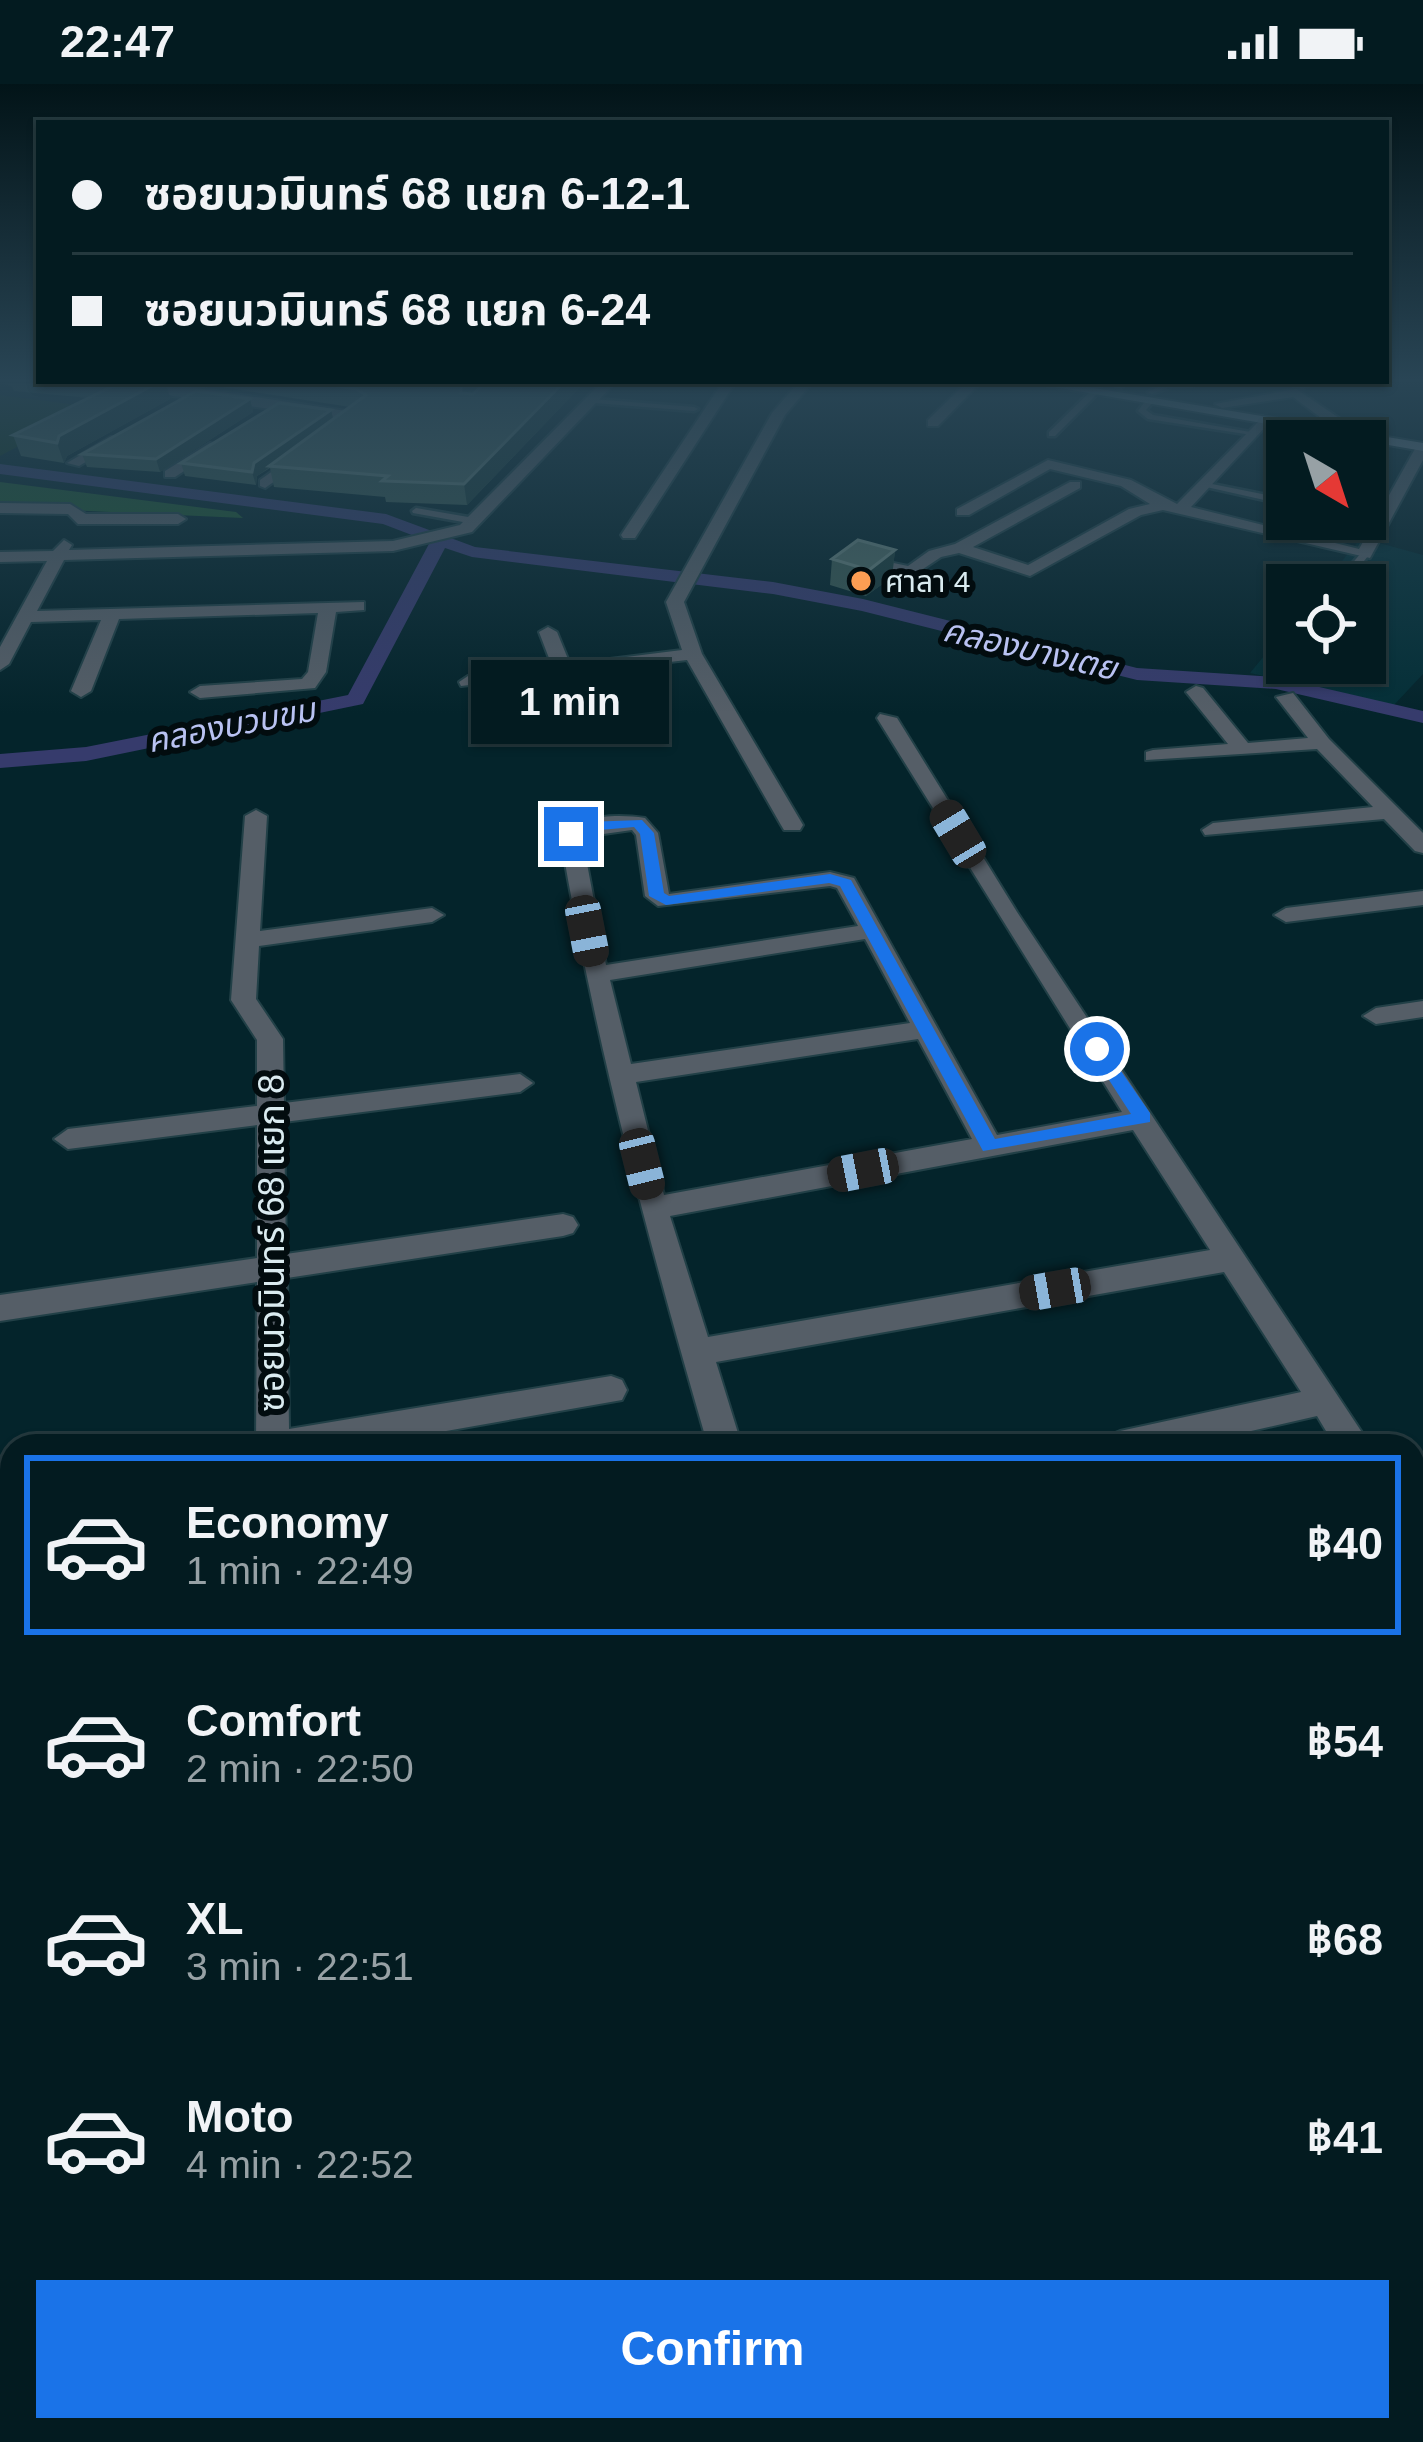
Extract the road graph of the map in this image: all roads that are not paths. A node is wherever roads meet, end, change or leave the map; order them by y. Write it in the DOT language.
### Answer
graph roads {
  1 [pos="502,493"];
  2 [pos="657,493"];
  3 [pos="735,493"];
  4 [pos="997,493"];
  5 [pos="1060,493"];
  6 [pos="1142,493"];
  7 [pos="1196,493"];
  8 [pos="1398,493"];
  9 [pos="1163,505"];
  10 [pos="1183,507"];
  11 [pos="0,508"];
  12 [pos="416,512"];
  13 [pos="963,512"];
  14 [pos="78,519"];
  15 [pos="178,519"];
  16 [pos="470,525"];
  17 [pos="629,535"];
  18 [pos="961,547"];
  19 [pos="1364,556"];
  20 [pos="0,557"];
  21 [pos="58,557"];
  22 [pos="1357,564"];
  23 [pos="879,565"];
  24 [pos="358,606"];
  25 [pos="26,607"];
  26 [pos="328,607"];
  27 [pos="112,614"];
  28 [pos="548,632"];
  29 [pos="8,637"];
  30 [pos="693,654"];
  31 [pos="0,664"];
  32 [pos="563,670"];
  33 [pos="468,682"];
  34 [pos="81,691"];
  35 [pos="200,692"];
  36 [pos="1196,692"];
  37 [pos="1286,697"];
  38 [pos="887,718"];
  39 [pos="1322,742"];
  40 [pos="1243,749"];
  41 [pos="1154,756"];
  42 [pos="1390,812"];
  43 [pos="256,816"];
  44 [pos="792,824"];
  45 [pos="1213,830"];
  46 [pos="1423,846"];
  47 [pos="1423,898"];
  48 [pos="432,915"];
  49 [pos="1286,915"];
  50 [pos="872,931"];
  51 [pos="246,940"];
  52 [pos="596,974"];
  53 [pos="1423,1009"];
  54 [pos="1376,1016"];
  55 [pos="925,1029"];
  56 [pos="620,1075"];
  57 [pos="520,1083"];
  58 [pos="268,1113"];
  59 [pos="1143,1118"];
  60 [pos="68,1139"];
  61 [pos="990,1147"];
  62 [pos="653,1208"];
  63 [pos="563,1225"];
  64 [pos="1234,1258"];
  65 [pos="270,1266"];
  66 [pos="0,1308"];
  67 [pos="697,1352"];
  68 [pos="610,1390"];
  69 [pos="1323,1402"];
  70 [pos="273,1434"];
  71 [pos="345,1434"];
  72 [pos="721,1434"];
  73 [pos="1175,1434"];
  74 [pos="1346,1434"];
  1 -- 16 [label="street"];
  2 -- 17 [label="street"];
  3 -- 30 [label="street"];
  4 -- 13 [label="street"];
  5 -- 18 [label="street"];
  6 -- 9 [label="street"];
  7 -- 10 [label="street"];
  8 -- 19 [label="street"];
  9 -- 10 [label="street"];
  9 -- 18 [label="street"];
  10 -- 19 [label="street"];
  11 -- 14 [label="street"];
  12 -- 16 [label="lane"];
  14 -- 15 [label="street"];
  14 -- 21 [label="street"];
  16 -- 21 [label="street"];
  18 -- 23 [label="street"];
  19 -- 22 [label="lane"];
  20 -- 21 [label="street"];
  21 -- 25 [label="street"];
  24 -- 26 [label="street"];
  25 -- 27 [label="street"];
  25 -- 29 [label="street"];
  26 -- 27 [label="street"];
  26 -- 35 [label="street"];
  27 -- 34 [label="street"];
  28 -- 32 [label="street"];
  29 -- 31 [label="street"];
  30 -- 32 [label="street"];
  30 -- 44 [label="street"];
  32 -- 33 [label="street"];
  36 -- 40 [label="street"];
  37 -- 39 [label="street"];
  38 -- 59 [label="street"];
  39 -- 40 [label="street"];
  39 -- 42 [label="street"];
  40 -- 41 [label="street"];
  42 -- 45 [label="street"];
  42 -- 46 [label="street"];
  43 -- 51 [label="street"];
  47 -- 49 [label="street"];
  48 -- 51 [label="street"];
  50 -- 52 [label="street"];
  50 -- 52 [label="street"];
  50 -- 55 [label="street"];
  51 -- 58 [label="street, ซอยนวมินทร์ 68 แยก 8"];
  52 -- 56 [label="street"];
  53 -- 54 [label="street"];
  55 -- 56 [label="street"];
  55 -- 61 [label="street"];
  56 -- 62 [label="street"];
  57 -- 58 [label="street"];
  58 -- 60 [label="street"];
  58 -- 65 [label="street, ซอยนวมินทร์ 68 แยก 8"];
  59 -- 61 [label="street"];
  59 -- 64 [label="street"];
  61 -- 62 [label="street"];
  62 -- 67 [label="street"];
  63 -- 65 [label="street"];
  64 -- 67 [label="street"];
  64 -- 69 [label="street"];
  65 -- 66 [label="street"];
  65 -- 70 [label="street, ซอยนวมินทร์ 68 แยก 8"];
  67 -- 72 [label="street"];
  68 -- 71 [label="street"];
  69 -- 73 [label="street"];
  69 -- 74 [label="street"];
}
